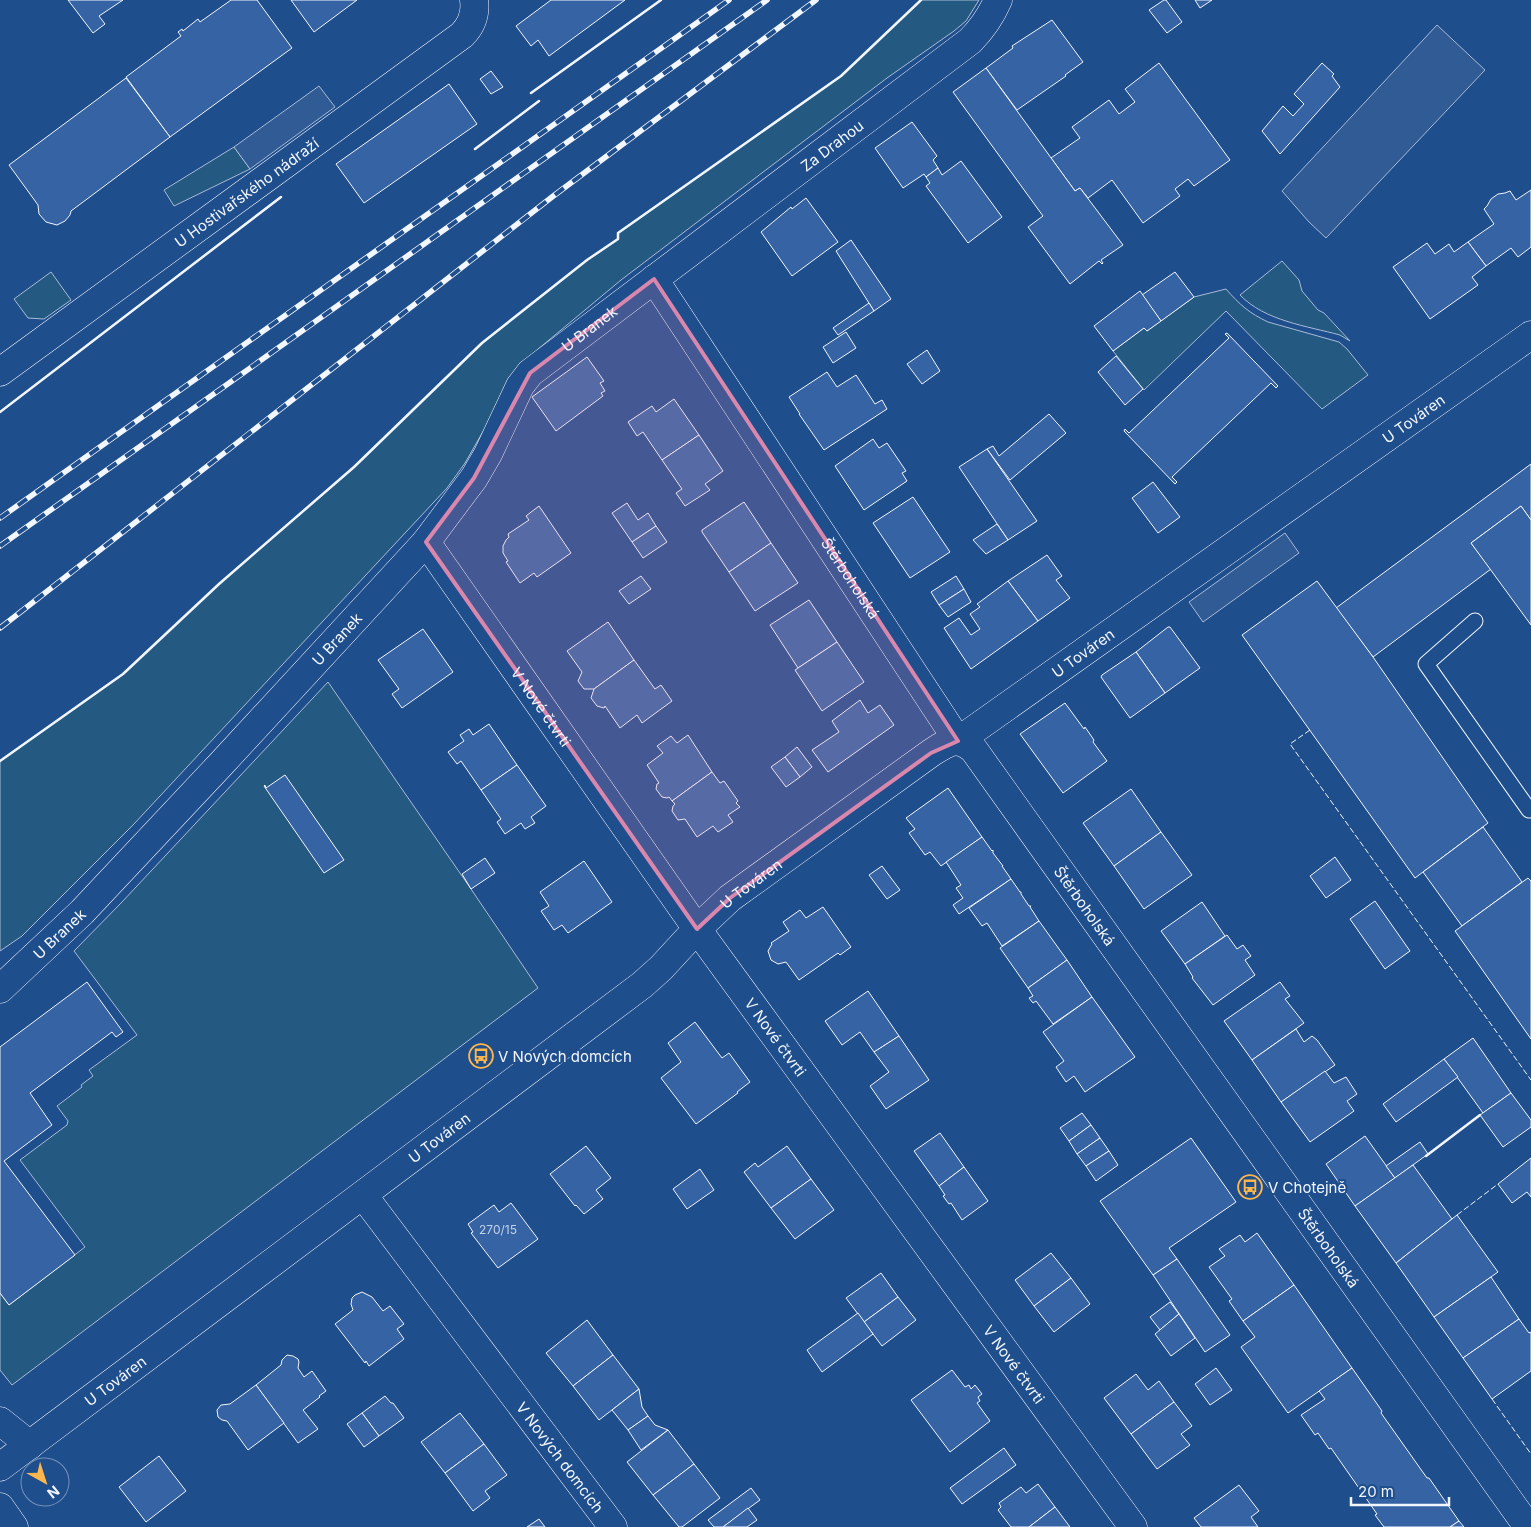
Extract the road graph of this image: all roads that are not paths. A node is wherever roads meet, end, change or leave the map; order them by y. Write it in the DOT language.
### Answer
graph roads {
  1 [pos="474,0"];
  2 [pos="998,0"];
  3 [pos="654,279"];
  4 [pos="1531,335"];
  5 [pos="0,372"];
  6 [pos="426,542"];
  7 [pos="1475,622"];
  8 [pos="958,741"];
  9 [pos="1531,809"];
  10 [pos="697,929"];
  11 [pos="0,989"];
  12 [pos="363,1195"];
  13 [pos="0,1421"];
  14 [pos="30,1445"];
  15 [pos="0,1467"];
  16 [pos="0,1507"];
  17 [pos="14,1527"];
  18 [pos="612,1527"];
  19 [pos="1133,1527"];
  20 [pos="1528,1527"];
  1 -- 5 [label="street, U Hostivařského nádraží"];
  2 -- 3 [label="street, Za Drahou"];
  3 -- 6 [label="street, U Branek"];
  3 -- 8 [label="street, Štěrboholská"];
  4 -- 8 [label="street, U Továren"];
  6 -- 10 [label="street, V Nové čtvrti"];
  6 -- 11 [label="street, U Branek"];
  7 -- 9 [label="lane"];
  8 -- 10 [label="street, U Továren"];
  8 -- 20 [label="street, Štěrboholská"];
  10 -- 12 [label="street, U Továren"];
  10 -- 19 [label="street, V Nové čtvrti"];
  12 -- 14 [label="street, U Továren"];
  12 -- 18 [label="street, V Nových domcích"];
  13 -- 14 [label="street"];
  14 -- 15 [label="street, U Továren"];
  16 -- 17 [label="street"];
}
